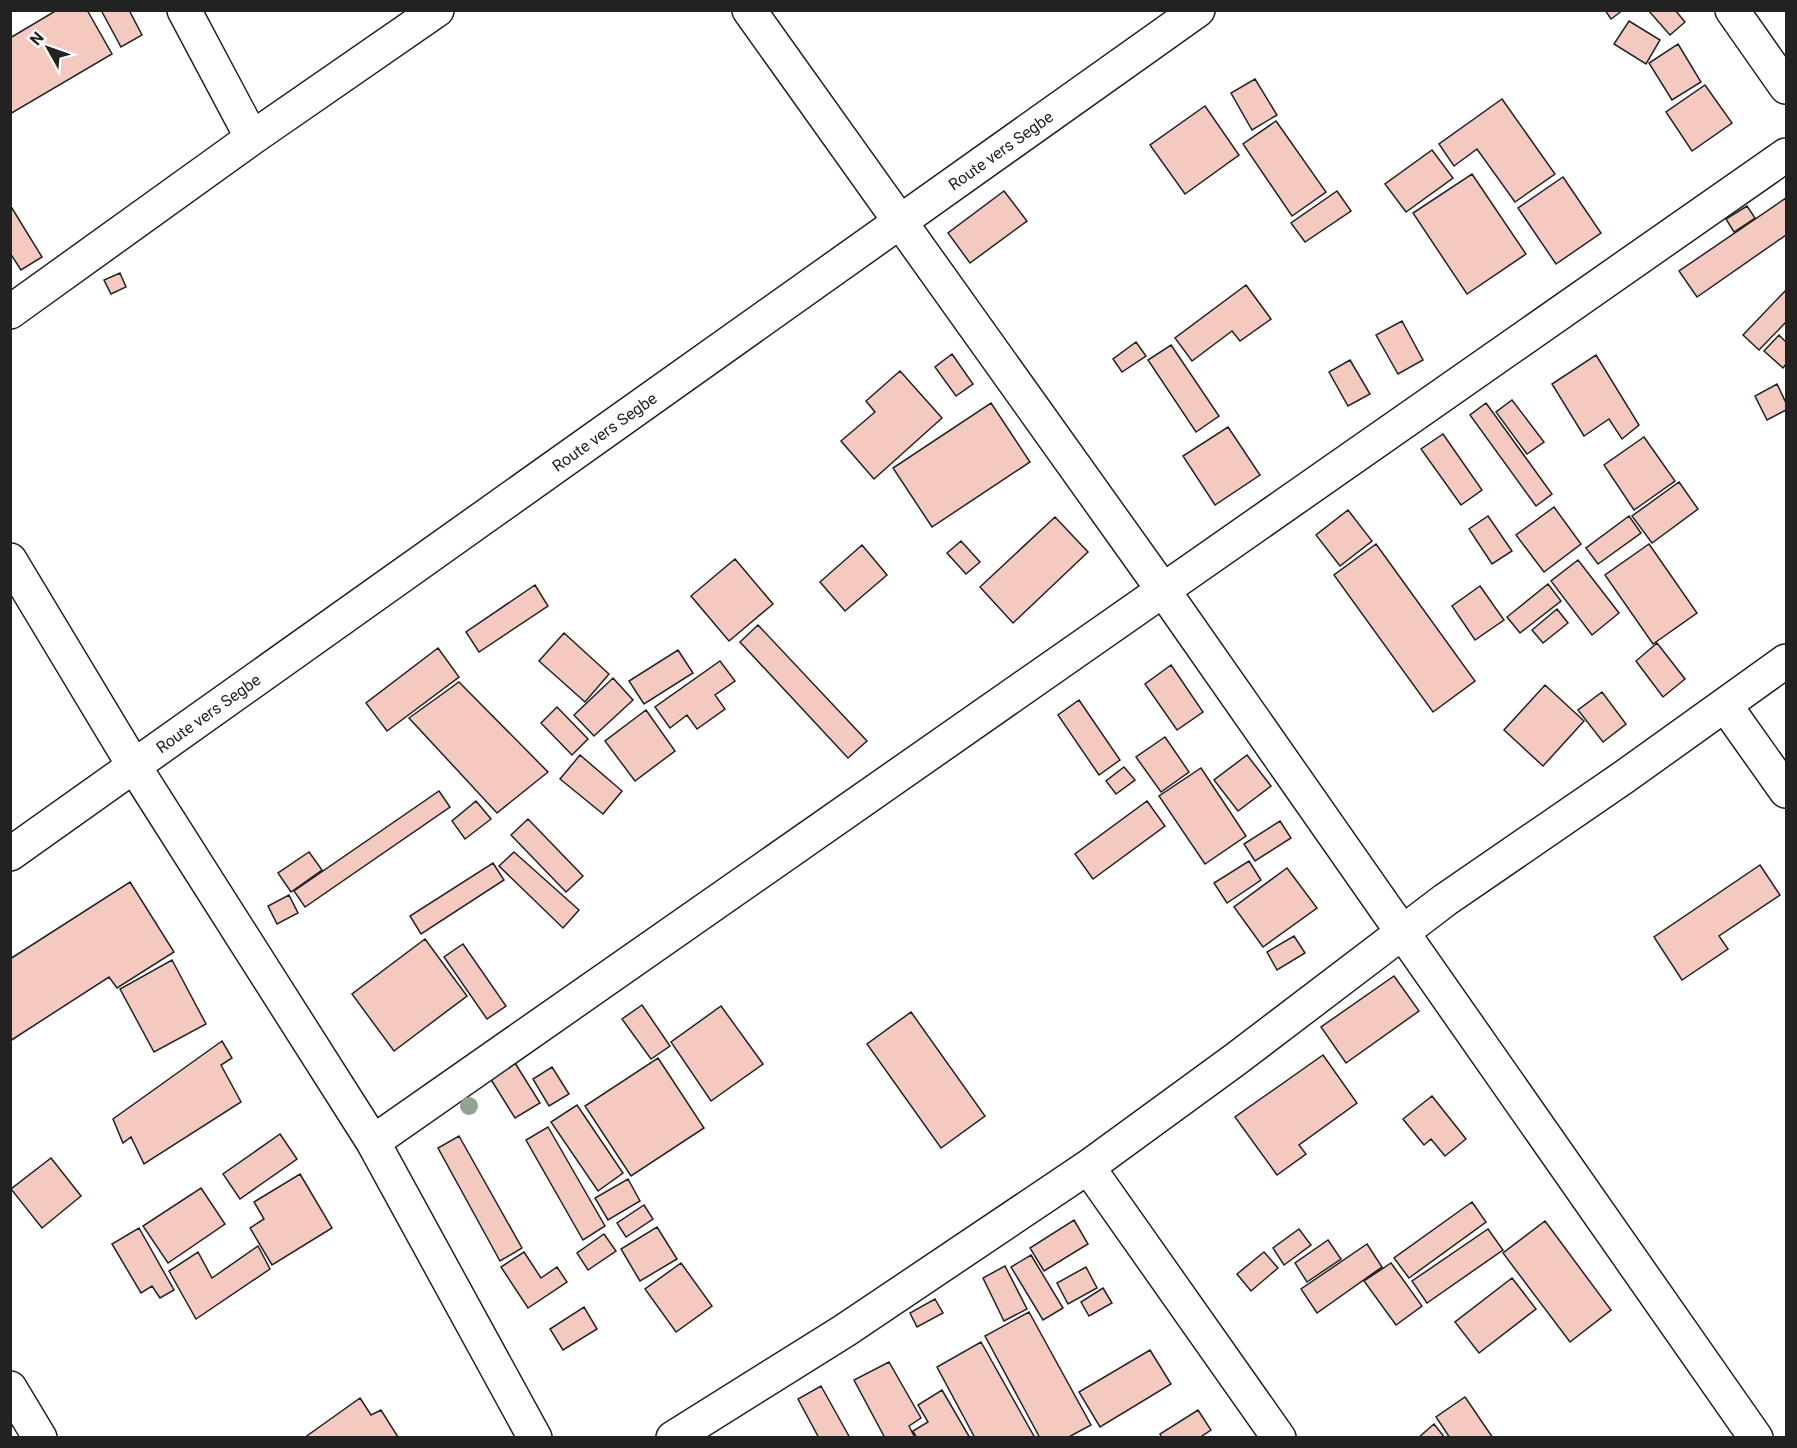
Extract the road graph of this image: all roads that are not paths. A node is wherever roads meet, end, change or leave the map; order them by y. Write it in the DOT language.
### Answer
graph roads {
  1 [pos="184,10"];
  2 [pos="437,10"];
  3 [pos="748,10"];
  4 [pos="1198,10"];
  5 [pos="1732,10"];
  6 [pos="1786,87"];
  7 [pos="252,138"];
  8 [pos="1786,154"];
  9 [pos="900,222"];
  10 [pos="10,312"];
  11 [pos="10,560"];
  12 [pos="1163,590"];
  13 [pos="1786,661"];
  14 [pos="1725,705"];
  15 [pos="134,766"];
  16 [pos="1786,792"];
  17 [pos="10,854"];
  18 [pos="1402,932"];
  19 [pos="374,1142"];
  20 [pos="1089,1167"];
  21 [pos="10,1388"];
  22 [pos="40,1437"];
  23 [pos="535,1437"];
  24 [pos="673,1437"];
  25 [pos="1279,1437"];
  26 [pos="1755,1437"];
  1 -- 7 [label="street"];
  2 -- 7 [label="street"];
  3 -- 9 [label="street"];
  4 -- 9 [label="street, Route vers Segbe"];
  5 -- 6 [label="street"];
  7 -- 10 [label="street"];
  8 -- 12 [label="street"];
  9 -- 12 [label="street"];
  9 -- 15 [label="street, Route vers Segbe"];
  11 -- 15 [label="street"];
  12 -- 18 [label="street"];
  12 -- 19 [label="street"];
  13 -- 14 [label="street"];
  14 -- 16 [label="street"];
  14 -- 18 [label="street"];
  15 -- 17 [label="street, Route vers Segbe"];
  15 -- 19 [label="street"];
  18 -- 20 [label="street"];
  18 -- 26 [label="street"];
  19 -- 23 [label="street"];
  20 -- 24 [label="street"];
  20 -- 25 [label="street"];
  21 -- 22 [label="street"];
}
